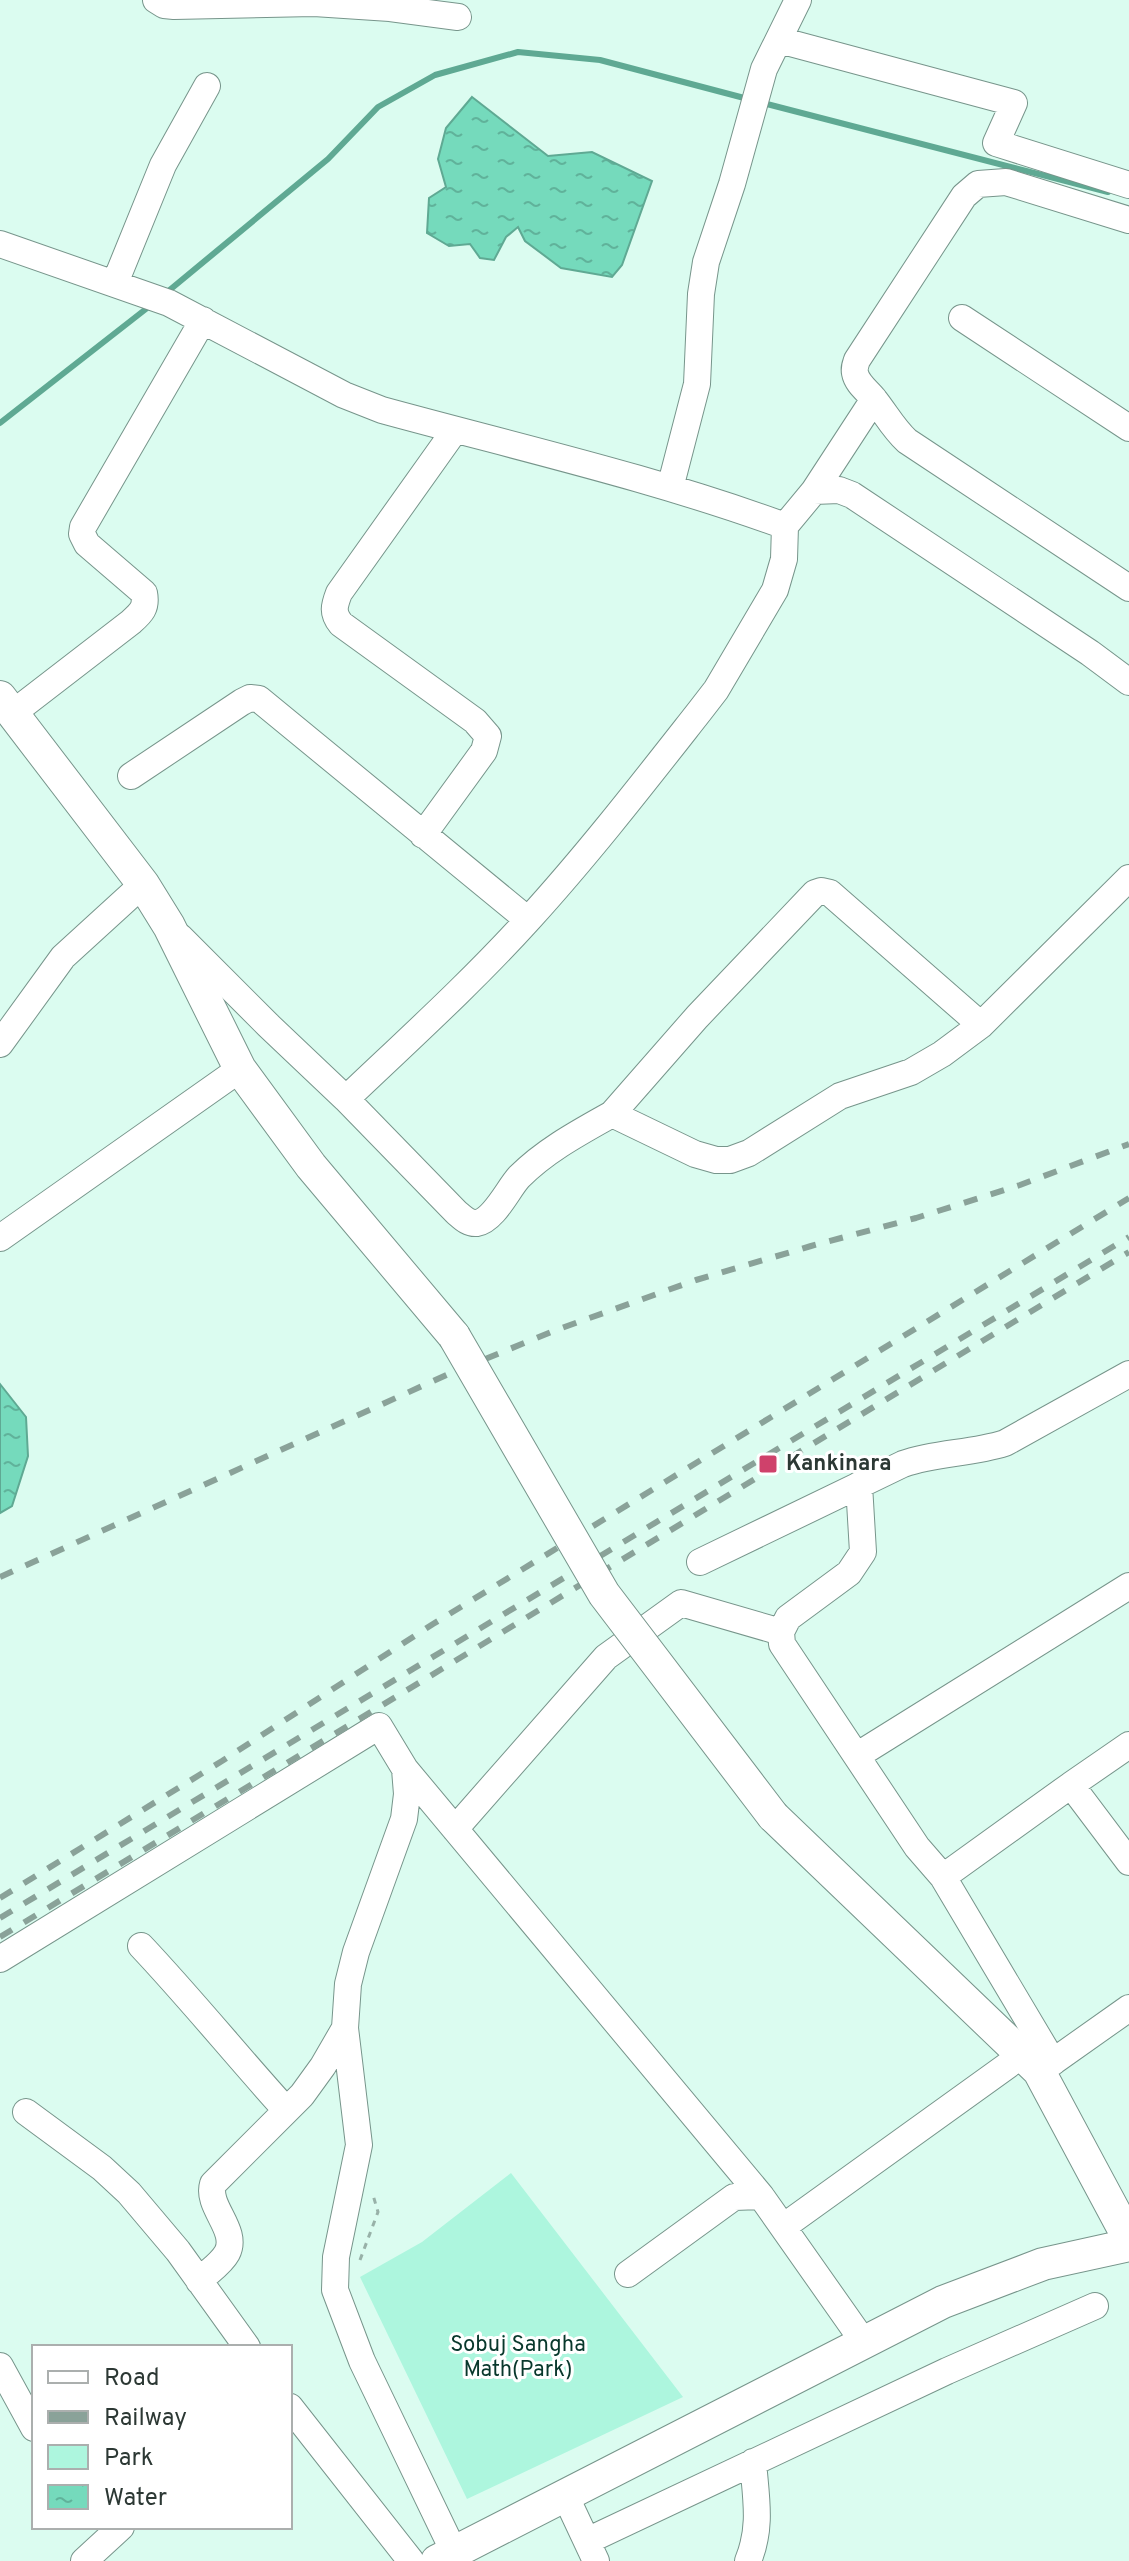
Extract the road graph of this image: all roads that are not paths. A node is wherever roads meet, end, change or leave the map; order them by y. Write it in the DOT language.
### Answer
graph roads {
  1 [pos="156,0"];
  2 [pos="798,0"];
  3 [pos="458,17"];
  4 [pos="779,40"];
  5 [pos="207,86"];
  6 [pos="996,143"];
  7 [pos="978,184"];
  8 [pos="1129,185"];
  9 [pos="1129,220"];
  10 [pos="0,244"];
  11 [pos="115,283"];
  12 [pos="962,318"];
  13 [pos="203,320"];
  14 [pos="874,399"];
  15 [pos="1129,428"];
  16 [pos="455,430"];
  17 [pos="670,488"];
  18 [pos="814,491"];
  19 [pos="785,526"];
  20 [pos="1129,588"];
  21 [pos="1129,682"];
  22 [pos="6,705"];
  23 [pos="131,776"];
  24 [pos="423,835"];
  25 [pos="1129,878"];
  26 [pos="143,884"];
  27 [pos="528,920"];
  28 [pos="169,926"];
  29 [pos="981,1025"];
  30 [pos="0,1044"];
  31 [pos="240,1069"];
  32 [pos="346,1099"];
  33 [pos="612,1114"];
  34 [pos="0,1238"];
  35 [pos="1129,1374"];
  36 [pos="859,1485"];
  37 [pos="700,1562"];
  38 [pos="1129,1586"];
  39 [pos="781,1632"];
  40 [pos="1129,1745"];
  41 [pos="858,1755"];
  42 [pos="405,1769"];
  43 [pos="1071,1785"];
  44 [pos="455,1829"];
  45 [pos="1129,1862"];
  46 [pos="943,1877"];
  47 [pos="141,1946"];
  48 [pos="0,1959"];
  49 [pos="1129,2008"];
  50 [pos="345,2028"];
  51 [pos="1038,2063"];
  52 [pos="286,2110"];
  53 [pos="26,2112"];
  54 [pos="761,2196"];
  55 [pos="783,2227"];
  56 [pos="1129,2242"];
  57 [pos="628,2274"];
  58 [pos="199,2281"];
  59 [pos="1095,2306"];
  60 [pos="863,2341"];
  61 [pos="246,2345"];
  62 [pos="0,2366"];
  63 [pos="292,2410"];
  64 [pos="32,2424"];
  65 [pos="753,2462"];
  66 [pos="566,2497"];
  67 [pos="118,2529"];
  68 [pos="592,2551"];
  69 [pos="445,2558"];
  70 [pos="84,2561"];
  71 [pos="411,2561"];
  72 [pos="748,2561"];
  1 -- 3 [label="street"];
  2 -- 4 [label="street"];
  4 -- 6 [label="street"];
  4 -- 17 [label="street"];
  5 -- 11 [label="street"];
  6 -- 7 [label="street"];
  6 -- 8 [label="street"];
  7 -- 9 [label="street"];
  7 -- 14 [label="street"];
  10 -- 11 [label="street"];
  11 -- 13 [label="street"];
  12 -- 15 [label="street"];
  13 -- 16 [label="street"];
  13 -- 22 [label="street"];
  14 -- 18 [label="street"];
  14 -- 20 [label="street"];
  16 -- 17 [label="street"];
  16 -- 24 [label="street"];
  17 -- 19 [label="street"];
  18 -- 19 [label="street"];
  18 -- 21 [label="street"];
  19 -- 27 [label="street"];
  22 -- 26 [label="main road"];
  23 -- 24 [label="street"];
  24 -- 27 [label="street"];
  25 -- 29 [label="street"];
  26 -- 28 [label="main road"];
  26 -- 30 [label="street"];
  27 -- 32 [label="street"];
  28 -- 31 [label="main road"];
  28 -- 32 [label="street"];
  29 -- 33 [label="street"];
  29 -- 33 [label="street"];
  31 -- 34 [label="street"];
  31 -- 51 [label="main road, bridge"];
  32 -- 33 [label="street"];
  35 -- 36 [label="street"];
  36 -- 37 [label="street"];
  36 -- 39 [label="street"];
  38 -- 41 [label="street"];
  39 -- 41 [label="street"];
  39 -- 44 [label="street"];
  40 -- 43 [label="street"];
  41 -- 46 [label="street"];
  42 -- 44 [label="street"];
  42 -- 48 [label="street"];
  42 -- 50 [label="street"];
  43 -- 45 [label="street"];
  43 -- 46 [label="street"];
  44 -- 54 [label="street"];
  46 -- 51 [label="street"];
  47 -- 52 [label="street"];
  49 -- 51 [label="street"];
  50 -- 52 [label="street"];
  50 -- 69 [label="street"];
  51 -- 55 [label="street"];
  51 -- 56 [label="main road"];
  52 -- 58 [label="street"];
  53 -- 58 [label="street"];
  54 -- 55 [label="street"];
  54 -- 57 [label="street"];
  55 -- 60 [label="street"];
  56 -- 60 [label="main road"];
  58 -- 61 [label="street"];
  59 -- 65 [label="street"];
  60 -- 66 [label="main road"];
  62 -- 64 [label="street"];
  63 -- 71 [label="street"];
  65 -- 68 [label="street"];
  65 -- 72 [label="street"];
  66 -- 68 [label="street"];
  66 -- 69 [label="main road"];
  67 -- 70 [label="street"];
}
